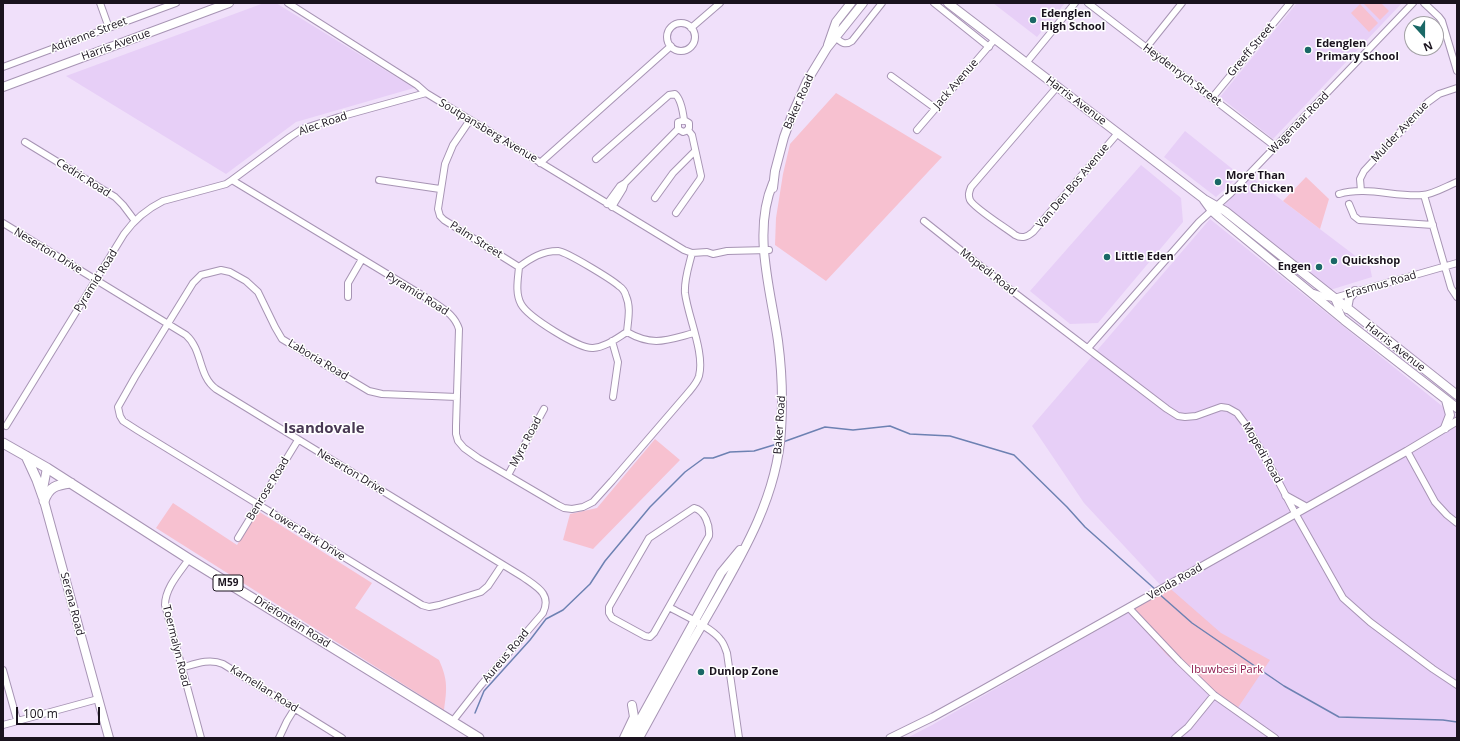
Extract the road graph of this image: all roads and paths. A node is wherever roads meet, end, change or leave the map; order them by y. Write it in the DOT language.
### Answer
graph roads {
  1 [pos="100,3"];
  2 [pos="176,3"];
  3 [pos="229,3"];
  4 [pos="288,3"];
  5 [pos="720,3"];
  6 [pos="851,3"];
  7 [pos="863,3"];
  8 [pos="882,3"];
  9 [pos="934,3"];
  10 [pos="948,3"];
  11 [pos="1075,3"];
  12 [pos="1088,3"];
  13 [pos="1182,3"];
  14 [pos="1290,3"];
  15 [pos="1413,3"];
  16 [pos="1424,3"];
  17 [pos="109,28"];
  18 [pos="691,28"];
  19 [pos="836,38"];
  20 [pos="995,39"];
  21 [pos="671,46"];
  22 [pos="989,47"];
  23 [pos="827,48"];
  24 [pos="1146,48"];
  25 [pos="1026,63"];
  26 [pos="3,67"];
  27 [pos="1457,71"];
  28 [pos="891,76"];
  29 [pos="1057,86"];
  30 [pos="3,87"];
  31 [pos="1457,88"];
  32 [pos="426,93"];
  33 [pos="1212,98"];
  34 [pos="935,108"];
  35 [pos="470,120"];
  36 [pos="684,120"];
  37 [pos="678,129"];
  38 [pos="688,130"];
  39 [pos="917,130"];
  40 [pos="1118,133"];
  41 [pos="25,142"];
  42 [pos="1276,147"];
  43 [pos="695,151"];
  44 [pos="596,160"];
  45 [pos="540,163"];
  46 [pos="232,180"];
  47 [pos="379,180"];
  48 [pos="1457,182"];
  49 [pos="440,189"];
  50 [pos="1361,191"];
  51 [pos="1339,194"];
  52 [pos="1424,195"];
  53 [pos="655,198"];
  54 [pos="1350,204"];
  55 [pos="610,206"];
  56 [pos="1215,208"];
  57 [pos="676,213"];
  58 [pos="135,220"];
  59 [pos="924,221"];
  60 [pos="3,223"];
  61 [pos="1433,225"];
  62 [pos="766,250"];
  63 [pos="692,253"];
  64 [pos="362,259"];
  65 [pos="1457,263"];
  66 [pos="1445,266"];
  67 [pos="519,268"];
  68 [pos="96,279"];
  69 [pos="1306,288"];
  70 [pos="1355,292"];
  71 [pos="348,297"];
  72 [pos="1457,297"];
  73 [pos="1334,298"];
  74 [pos="1347,309"];
  75 [pos="1344,320"];
  76 [pos="168,324"];
  77 [pos="627,332"];
  78 [pos="694,333"];
  79 [pos="612,341"];
  80 [pos="1088,348"];
  81 [pos="1457,395"];
  82 [pos="457,397"];
  83 [pos="613,397"];
  84 [pos="1446,400"];
  85 [pos="118,407"];
  86 [pos="1457,408"];
  87 [pos="544,409"];
  88 [pos="1457,421"];
  89 [pos="6,426"];
  90 [pos="1444,428"];
  91 [pos="298,440"];
  92 [pos="3,443"];
  93 [pos="1407,451"];
  94 [pos="26,456"];
  95 [pos="47,468"];
  96 [pos="508,475"];
  97 [pos="71,483"];
  98 [pos="1286,496"];
  99 [pos="43,499"];
  100 [pos="258,505"];
  101 [pos="1306,507"];
  102 [pos="1294,513"];
  103 [pos="1457,523"];
  104 [pos="238,538"];
  105 [pos="189,559"];
  106 [pos="502,565"];
  107 [pos="538,588"];
  108 [pos="669,607"];
  109 [pos="1129,608"];
  110 [pos="697,623"];
  111 [pos="181,668"];
  112 [pos="3,670"];
  113 [pos="1457,685"];
  114 [pos="1214,695"];
  115 [pos="98,699"];
  116 [pos="632,705"];
  117 [pos="295,708"];
  118 [pos="17,720"];
  119 [pos="452,722"];
  120 [pos="3,724"];
  121 [pos="109,738"];
  122 [pos="201,738"];
  123 [pos="279,738"];
  124 [pos="342,738"];
  125 [pos="479,738"];
  126 [pos="624,738"];
  127 [pos="630,738"];
  128 [pos="639,738"];
  129 [pos="739,738"];
  130 [pos="891,738"];
  131 [pos="1175,738"];
  132 [pos="1275,738"];
  1 -- 17 [label="street"];
  2 -- 17 [label="street, Adrienne Street"];
  3 -- 30 [label="main road, Harris Avenue"];
  4 -- 32 [label="street, Soutpansberg Avenue"];
  5 -- 18 [label="street"];
  6 -- 23 [label="main road, Baker Road"];
  7 -- 19 [label="main road, Baker Road"];
  8 -- 19 [label="street"];
  9 -- 22 [label="street"];
  10 -- 20 [label="main road, Harris Avenue"];
  11 -- 25 [label="street"];
  12 -- 24 [label="street, Heydenrych Street"];
  13 -- 24 [label="street"];
  14 -- 33 [label="street, Greeff Street"];
  15 -- 42 [label="street, Wagenaar Road"];
  16 -- 27 [label="street"];
  17 -- 26 [label="street, Adrienne Street"];
  18 -- 21 [label="street"];
  18 -- 21 [label="street"];
  19 -- 23 [label="main road, Baker Road"];
  20 -- 22 [label="street, Jack Avenue"];
  20 -- 25 [label="main road, Harris Avenue"];
  21 -- 45 [label="street"];
  22 -- 34 [label="street, Jack Avenue"];
  23 -- 62 [label="main road, Baker Road"];
  24 -- 33 [label="street, Heydenrych Street"];
  25 -- 29 [label="main road, Harris Avenue"];
  28 -- 34 [label="street"];
  29 -- 40 [label="main road, Harris Avenue"];
  29 -- 40 [label="street, Van Den Bos Avenue"];
  31 -- 50 [label="street, Mulder Avenue"];
  32 -- 35 [label="street, Soutpansberg Avenue"];
  32 -- 46 [label="street, Alec Road"];
  33 -- 42 [label="street, Heydenrych Street"];
  34 -- 39 [label="street, Jack Avenue"];
  35 -- 45 [label="street, Soutpansberg Avenue"];
  35 -- 49 [label="street, Palm Street"];
  36 -- 37 [label="street"];
  36 -- 38 [label="street"];
  36 -- 44 [label="street"];
  37 -- 38 [label="street"];
  37 -- 55 [label="street"];
  38 -- 43 [label="street"];
  40 -- 56 [label="main road, Harris Avenue"];
  41 -- 58 [label="street, Cedric Road"];
  42 -- 56 [label="street, Wagenaar Road"];
  43 -- 53 [label="street"];
  43 -- 57 [label="street"];
  45 -- 55 [label="street, Soutpansberg Avenue"];
  46 -- 58 [label="street, Pyramid Road"];
  46 -- 64 [label="street, Pyramid Road"];
  47 -- 49 [label="street"];
  48 -- 52 [label="street"];
  49 -- 67 [label="street, Palm Street"];
  50 -- 51 [label="street"];
  50 -- 52 [label="street"];
  52 -- 61 [label="street"];
  54 -- 61 [label="street"];
  55 -- 63 [label="street, Soutpansberg Avenue"];
  56 -- 69 [label="main road, Harris Avenue"];
  56 -- 73 [label="main road, Harris Avenue"];
  56 -- 80 [label="street, Wagenaar Road"];
  58 -- 68 [label="street, Pyramid Road"];
  59 -- 80 [label="street, Mopedi Road"];
  60 -- 68 [label="street, Neserton Drive"];
  61 -- 66 [label="street"];
  62 -- 63 [label="street"];
  62 -- 110 [label="main road, Baker Road"];
  63 -- 78 [label="street, Pyramid Road"];
  64 -- 71 [label="street"];
  64 -- 82 [label="street, Pyramid Road"];
  65 -- 66 [label="street, Erasmus Road"];
  66 -- 70 [label="street, Erasmus Road"];
  66 -- 72 [label="street"];
  67 -- 77 [label="street"];
  67 -- 79 [label="street"];
  68 -- 76 [label="street, Neserton Drive"];
  68 -- 89 [label="street, Pyramid Road"];
  69 -- 73 [label="street, Erasmus Road"];
  69 -- 75 [label="main road, Harris Avenue"];
  70 -- 73 [label="street, Erasmus Road"];
  70 -- 74 [label="main road"];
  73 -- 74 [label="main road, Harris Avenue"];
  73 -- 75 [label="street, Harris Avenue"];
  74 -- 81 [label="main road, Harris Avenue"];
  75 -- 84 [label="main road, Harris Avenue"];
  76 -- 82 [label="street, Laboria Road"];
  76 -- 85 [label="street, Laboria Road"];
  76 -- 91 [label="street, Neserton Drive"];
  77 -- 78 [label="street"];
  77 -- 79 [label="street"];
  78 -- 96 [label="street, Pyramid Road"];
  79 -- 83 [label="street"];
  80 -- 98 [label="street, Mopedi Road"];
  82 -- 96 [label="street, Pyramid Road"];
  84 -- 86 [label="main road, Harris Avenue"];
  84 -- 90 [label="main road"];
  85 -- 100 [label="street, Lower Park Drive"];
  87 -- 96 [label="street, Myra Road"];
  88 -- 90 [label="street, Venda Road"];
  90 -- 93 [label="street, Venda Road"];
  91 -- 100 [label="street, Benrose Road"];
  91 -- 106 [label="street, Neserton Drive"];
  92 -- 94 [label="main road, Driefontein Road / M59"];
  93 -- 101 [label="street, Venda Road"];
  93 -- 103 [label="street"];
  94 -- 95 [label="main road, Driefontein Road / M59"];
  94 -- 99 [label="main road"];
  95 -- 97 [label="main road, Driefontein Road / M59"];
  95 -- 99 [label="main road, Serena Road"];
  97 -- 99 [label="main road"];
  97 -- 105 [label="main road, Driefontein Road / M59"];
  98 -- 101 [label="street"];
  98 -- 102 [label="street, Mopedi Road"];
  99 -- 115 [label="main road, Serena Road"];
  100 -- 104 [label="street, Benrose Road"];
  100 -- 106 [label="street, Lower Park Drive"];
  101 -- 102 [label="street, Venda Road"];
  102 -- 109 [label="street, Venda Road"];
  102 -- 113 [label="street, Mopedi Road"];
  105 -- 111 [label="street, Toermalyn Road"];
  105 -- 119 [label="main road, Driefontein Road / M59"];
  106 -- 107 [label="street, Neserton Drive"];
  107 -- 119 [label="street, Aureus Road"];
  108 -- 108 [label="street"];
  108 -- 110 [label="street"];
  109 -- 114 [label="street"];
  109 -- 130 [label="street, Venda Road"];
  110 -- 127 [label="main road, Baker Road"];
  110 -- 128 [label="main road, Baker Road"];
  110 -- 129 [label="street"];
  111 -- 117 [label="street, Karnelian Road"];
  111 -- 122 [label="street, Toermalyn Road"];
  112 -- 118 [label="street"];
  114 -- 131 [label="street"];
  114 -- 132 [label="street"];
  115 -- 118 [label="street"];
  115 -- 121 [label="main road, Serena Road"];
  116 -- 126 [label="main road"];
  117 -- 123 [label="street"];
  117 -- 124 [label="street, Karnelian Road"];
  118 -- 120 [label="street"];
  119 -- 125 [label="main road, Driefontein Road / M59"];
}
